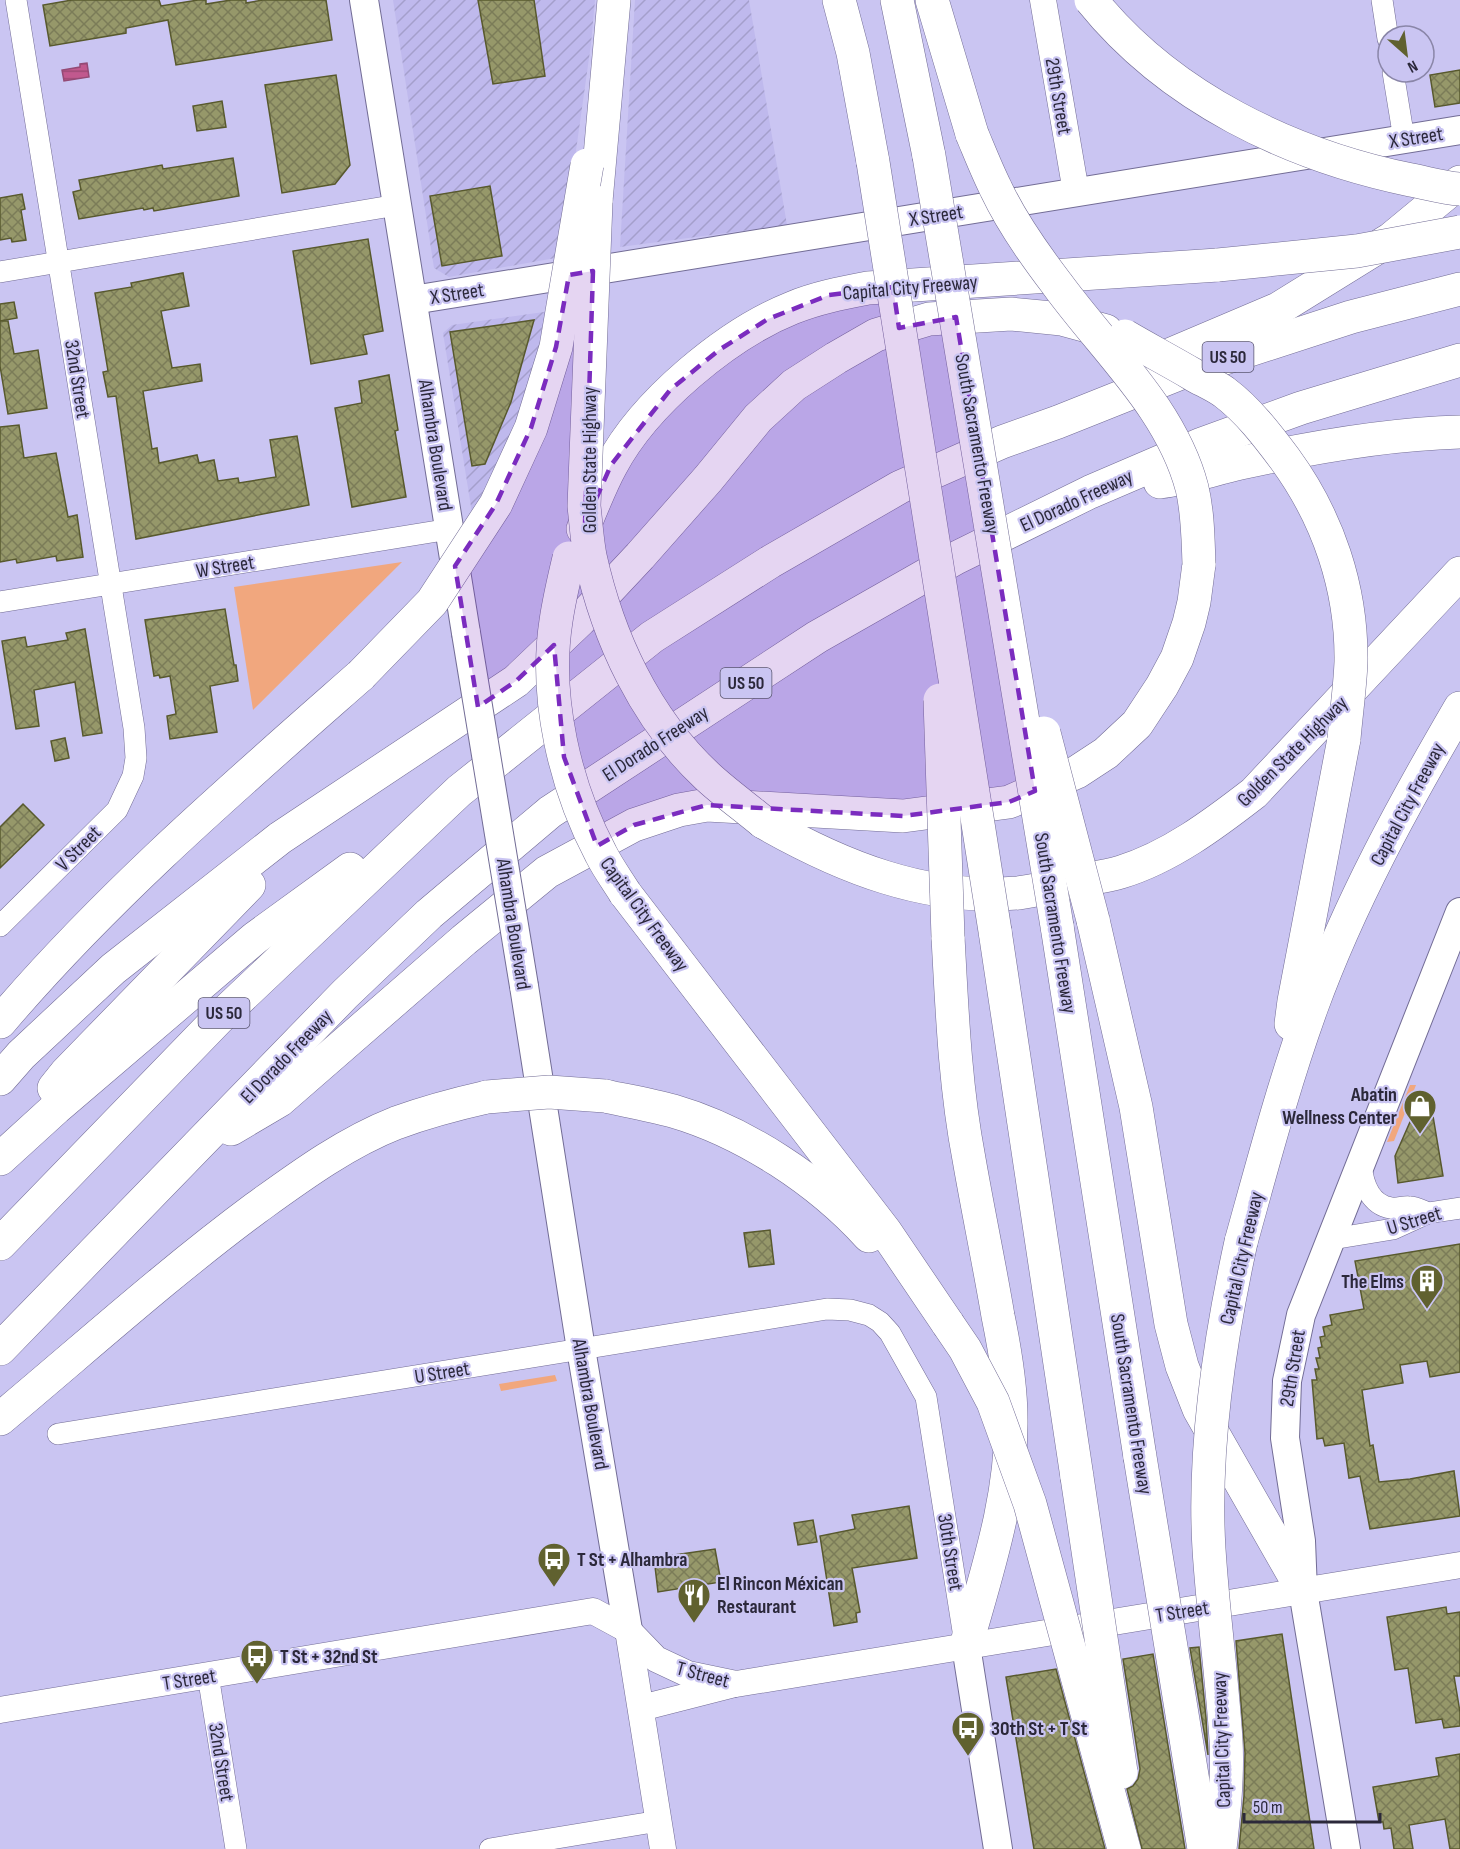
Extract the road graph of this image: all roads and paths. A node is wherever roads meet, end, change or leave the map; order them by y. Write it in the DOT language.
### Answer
graph roads {
  1 [pos="16,0"];
  2 [pos="614,0"];
  3 [pos="839,0"];
  4 [pos="897,0"];
  5 [pos="932,0"];
  6 [pos="1043,0"];
  7 [pos="1091,0"];
  8 [pos="1382,0"];
  9 [pos="368,4"];
  10 [pos="1386,24"];
  11 [pos="610,53"];
  12 [pos="1395,84"];
  13 [pos="1460,130"];
  14 [pos="1404,139"];
  15 [pos="1460,182"];
  16 [pos="1460,189"];
  17 [pos="1076,192"];
  18 [pos="397,205"];
  19 [pos="1460,232"];
  20 [pos="59,263"];
  21 [pos="0,272"];
  22 [pos="1460,289"];
  23 [pos="413,300"];
  24 [pos="1460,360"];
  25 [pos="1460,432"];
  26 [pos="1002,442"];
  27 [pos="1090,492"];
  28 [pos="450,529"];
  29 [pos="994,540"];
  30 [pos="936,557"];
  31 [pos="1460,573"];
  32 [pos="111,585"];
  33 [pos="0,602"];
  34 [pos="1460,708"];
  35 [pos="136,758"];
  36 [pos="384,768"];
  37 [pos="459,791"];
  38 [pos="1460,912"];
  39 [pos="0,926"];
  40 [pos="0,1022"];
  41 [pos="0,1079"];
  42 [pos="1284,1089"];
  43 [pos="191,1153"];
  44 [pos="0,1157"];
  45 [pos="1361,1164"];
  46 [pos="1460,1208"];
  47 [pos="1428,1213"];
  48 [pos="1332,1239"];
  49 [pos="0,1244"];
  50 [pos="827,1310"];
  51 [pos="948,1324"];
  52 [pos="0,1349"];
  53 [pos="581,1349"];
  54 [pos="0,1419"];
  55 [pos="58,1434"];
  56 [pos="1460,1565"];
  57 [pos="1303,1591"];
  58 [pos="628,1630"];
  59 [pos="966,1646"];
  60 [pos="208,1676"];
  61 [pos="736,1684"];
  62 [pos="641,1708"];
  63 [pos="0,1710"];
  64 [pos="659,1821"];
  65 [pos="236,1849"];
  66 [pos="490,1849"];
  67 [pos="663,1849"];
  68 [pos="998,1849"];
  69 [pos="1124,1849"];
  70 [pos="1133,1849"];
  71 [pos="1204,1849"];
  72 [pos="1220,1849"];
  73 [pos="1346,1849"];
  1 -- 20 [label="street, 32nd Street"];
  2 -- 11 [label="highway, Golden State Highway"];
  3 -- 30 [label="highway, bridge"];
  4 -- 29 [label="highway, South Sacramento Freeway, bridge"];
  5 -- 43 [label="highway, bridge"];
  6 -- 17 [label="street, 29th Street"];
  7 -- 16 [label="highway, bridge"];
  8 -- 10 [label="street"];
  9 -- 18 [label="main road, Alhambra Boulevard"];
  11 -- 31 [label="highway, Golden State Highway, bridge"];
  11 -- 40 [label="highway, bridge"];
  12 -- 14 [label="street"];
  13 -- 14 [label="main road, X Street"];
  14 -- 17 [label="main road, X Street"];
  15 -- 26 [label="highway"];
  17 -- 23 [label="main road, X Street"];
  18 -- 20 [label="street"];
  18 -- 23 [label="main road, Alhambra Boulevard"];
  19 -- 51 [label="highway, Capital City Freeway, bridge"];
  20 -- 21 [label="street"];
  20 -- 32 [label="street, 32nd Street"];
  22 -- 26 [label="highway, US 50"];
  23 -- 28 [label="main road, Alhambra Boulevard"];
  24 -- 27 [label="highway, El Dorado Freeway / US 50"];
  25 -- 27 [label="highway"];
  26 -- 37 [label="highway, US 50"];
  27 -- 43 [label="highway, El Dorado Freeway / US 50"];
  28 -- 32 [label="street, W Street"];
  28 -- 53 [label="main road, Alhambra Boulevard, bridge"];
  29 -- 57 [label="highway, bridge"];
  29 -- 71 [label="highway, South Sacramento Freeway, bridge"];
  30 -- 59 [label="highway, bridge"];
  30 -- 70 [label="highway, bridge"];
  32 -- 33 [label="street, W Street"];
  32 -- 35 [label="street, 32nd Street"];
  34 -- 42 [label="highway, Capital City Freeway"];
  35 -- 39 [label="street, V Street"];
  36 -- 41 [label="highway"];
  36 -- 42 [label="highway, bridge"];
  36 -- 44 [label="highway"];
  37 -- 44 [label="highway"];
  37 -- 49 [label="highway, US 50"];
  38 -- 45 [label="main road, 29th Street"];
  42 -- 72 [label="highway, Capital City Freeway, bridge"];
  43 -- 52 [label="highway, El Dorado Freeway / US 50"];
  45 -- 47 [label="street"];
  45 -- 48 [label="main road, 29th Street"];
  46 -- 47 [label="street, U Street"];
  47 -- 48 [label="street, U Street"];
  48 -- 57 [label="main road, 29th Street"];
  50 -- 53 [label="street, U Street"];
  50 -- 59 [label="street, 30th Street"];
  51 -- 54 [label="highway, bridge"];
  51 -- 69 [label="highway, bridge"];
  53 -- 55 [label="street, U Street"];
  53 -- 58 [label="main road, Alhambra Boulevard"];
  56 -- 57 [label="street, T Street"];
  57 -- 59 [label="street, T Street"];
  57 -- 73 [label="main road, 29th Street"];
  58 -- 60 [label="street, T Street"];
  58 -- 61 [label="street, T Street"];
  58 -- 62 [label="street, Alhambra Boulevard"];
  59 -- 61 [label="street, T Street"];
  59 -- 68 [label="main road, 30th Street"];
  60 -- 63 [label="street, T Street"];
  60 -- 65 [label="street, 32nd Street"];
  61 -- 62 [label="street"];
  62 -- 64 [label="street, Alhambra Boulevard"];
  64 -- 66 [label="street"];
  64 -- 67 [label="street, Alhambra Boulevard"];
}
